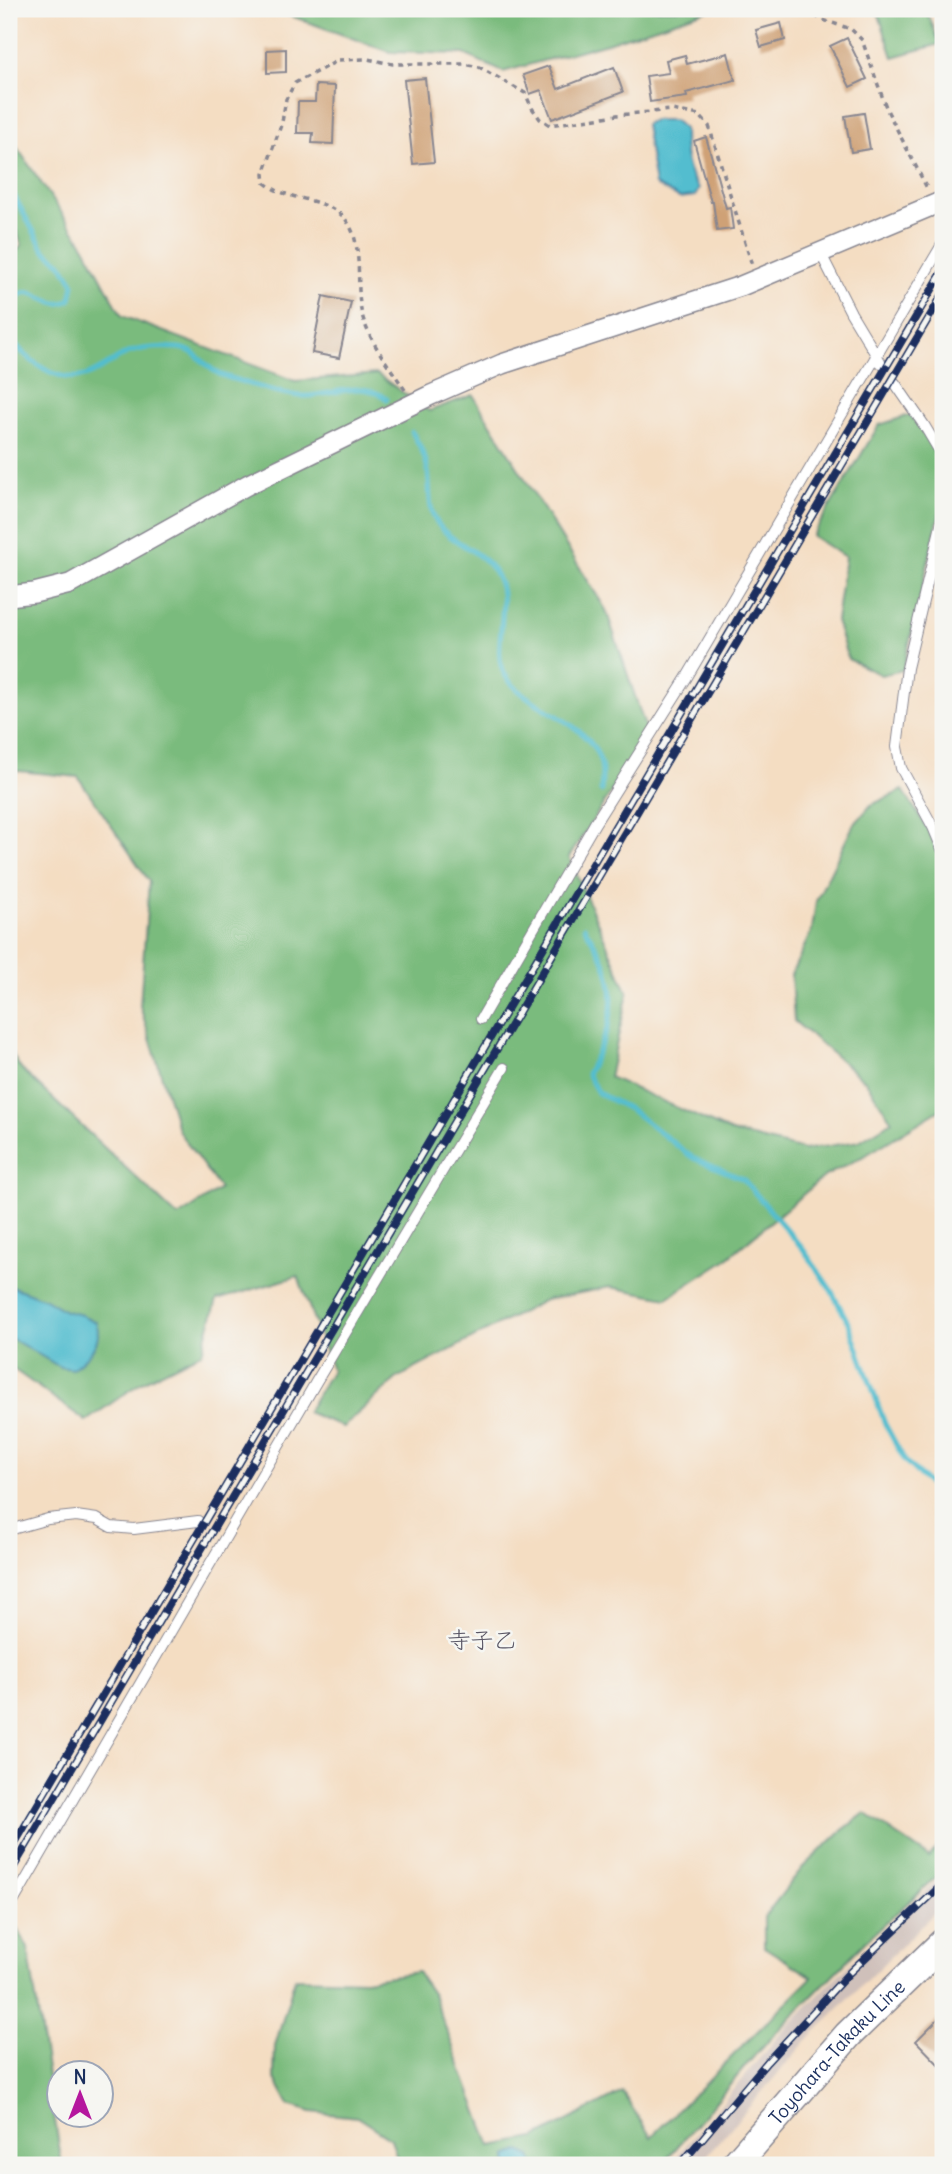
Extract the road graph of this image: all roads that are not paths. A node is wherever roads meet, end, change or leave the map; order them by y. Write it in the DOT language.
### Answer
graph roads {
  1 [pos="939,202"];
  2 [pos="943,243"];
  3 [pos="820,252"];
  4 [pos="878,359"];
  5 [pos="895,383"];
  6 [pos="943,457"];
  7 [pos="943,517"];
  8 [pos="9,596"];
  9 [pos="943,851"];
  10 [pos="481,1019"];
  11 [pos="504,1068"];
  12 [pos="224,1518"];
  13 [pos="236,1519"];
  14 [pos="198,1521"];
  15 [pos="9,1531"];
  16 [pos="9,1909"];
  17 [pos="943,1943"];
  18 [pos="735,2165"];
  1 -- 3 [label="street"];
  2 -- 4 [label="lane"];
  3 -- 4 [label="lane"];
  3 -- 8 [label="street"];
  4 -- 10 [label="lane"];
  5 -- 6 [label="lane"];
  7 -- 9 [label="lane"];
  11 -- 13 [label="lane"];
  12 -- 13 [label="lane"];
  13 -- 16 [label="lane"];
  14 -- 15 [label="lane"];
  17 -- 18 [label="main road, Toyohara-Takaku Line"];
}
